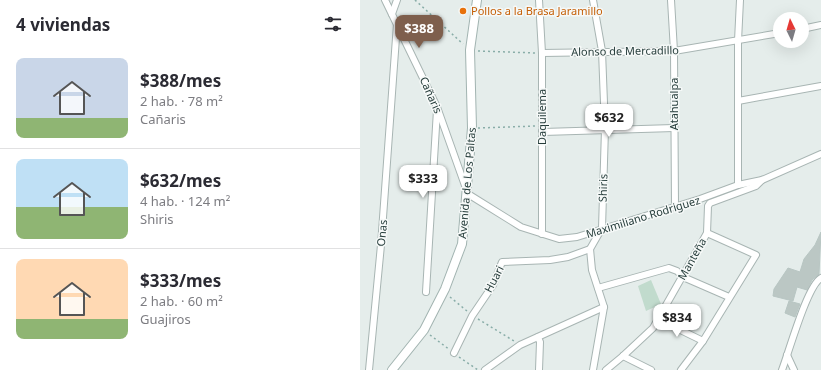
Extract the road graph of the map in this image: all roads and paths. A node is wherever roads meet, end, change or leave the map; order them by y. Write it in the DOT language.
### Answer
graph roads {
  1 [pos="385,0"];
  2 [pos="397,0"];
  3 [pos="415,0"];
  4 [pos="477,0"];
  5 [pos="539,0"];
  6 [pos="593,0"];
  7 [pos="671,0"];
  8 [pos="740,0"];
  9 [pos="392,14"];
  10 [pos="397,24"];
  11 [pos="821,25"];
  12 [pos="809,28"];
  13 [pos="773,34"];
  14 [pos="738,41"];
  15 [pos="470,50"];
  16 [pos="602,51"];
  17 [pos="674,51"];
  18 [pos="542,53"];
  19 [pos="821,86"];
  20 [pos="738,101"];
  21 [pos="437,106"];
  22 [pos="472,128"];
  23 [pos="674,128"];
  24 [pos="542,129"];
  25 [pos="605,129"];
  26 [pos="821,154"];
  27 [pos="762,180"];
  28 [pos="738,185"];
  29 [pos="468,194"];
  30 [pos="675,207"];
  31 [pos="602,228"];
  32 [pos="707,233"];
  33 [pos="542,234"];
  34 [pos="590,249"];
  35 [pos="683,277"];
  36 [pos="821,278"];
  37 [pos="598,288"];
  38 [pos="426,292"];
  39 [pos="444,292"];
  40 [pos="729,297"];
  41 [pos="604,307"];
  42 [pos="472,316"];
  43 [pos="658,319"];
  44 [pos="538,337"];
  45 [pos="703,340"];
  46 [pos="520,345"];
  47 [pos="454,353"];
  48 [pos="787,355"];
  49 [pos="623,356"];
  50 [pos="369,370"];
  51 [pos="392,370"];
  52 [pos="486,370"];
  53 [pos="539,370"];
  54 [pos="593,370"];
  55 [pos="606,370"];
  56 [pos="651,370"];
  57 [pos="681,370"];
  58 [pos="782,370"];
  59 [pos="794,370"];
  1 -- 9 [label="street, Cañaris"];
  2 -- 9 [label="street"];
  3 -- 15 [label="path"];
  4 -- 15 [label="main road, Avenida de Los Paltas"];
  5 -- 18 [label="street, Daquilema"];
  6 -- 16 [label="street, Shiris"];
  7 -- 17 [label="street, Atahualpa"];
  8 -- 14 [label="street"];
  9 -- 10 [label="street, Cañaris"];
  10 -- 21 [label="street, Cañaris"];
  10 -- 50 [label="street, Onas"];
  11 -- 12 [label="street"];
  13 -- 14 [label="street, Alonso de Mercadillo"];
  14 -- 17 [label="street, Alonso de Mercadillo"];
  14 -- 20 [label="street"];
  15 -- 18 [label="path"];
  15 -- 22 [label="main road, Avenida de Los Paltas"];
  16 -- 17 [label="street, Alonso de Mercadillo"];
  16 -- 18 [label="street, Alonso de Mercadillo"];
  16 -- 25 [label="street, Shiris"];
  17 -- 23 [label="street, Atahualpa"];
  18 -- 24 [label="street, Daquilema"];
  19 -- 20 [label="street"];
  20 -- 28 [label="street"];
  21 -- 29 [label="street, Cañaris"];
  21 -- 38 [label="street"];
  22 -- 24 [label="path"];
  22 -- 29 [label="main road, Avenida de Los Paltas"];
  23 -- 25 [label="street"];
  23 -- 30 [label="street, Atahualpa"];
  24 -- 25 [label="street"];
  24 -- 33 [label="street, Daquilema"];
  25 -- 31 [label="street, Shiris"];
  26 -- 27 [label="street, Maximiliano Rodriguez"];
  27 -- 28 [label="street, Maximiliano Rodriguez"];
  27 -- 32 [label="street, Manteña"];
  28 -- 30 [label="street, Maximiliano Rodriguez"];
  29 -- 33 [label="street, Maximiliano Rodriguez"];
  29 -- 39 [label="main road, Avenida de Los Paltas"];
  30 -- 31 [label="street, Maximiliano Rodriguez"];
  31 -- 33 [label="street, Maximiliano Rodriguez"];
  31 -- 34 [label="street, Shiris"];
  32 -- 35 [label="street, Manteña"];
  32 -- 40 [label="street"];
  34 -- 37 [label="street"];
  34 -- 42 [label="street, Huari"];
  35 -- 37 [label="street"];
  35 -- 40 [label="street"];
  35 -- 43 [label="street, Manteña"];
  36 -- 48 [label="street"];
  37 -- 41 [label="street"];
  39 -- 42 [label="path"];
  39 -- 51 [label="main road, Avenida de Los Paltas"];
  40 -- 45 [label="street"];
  41 -- 44 [label="street"];
  41 -- 54 [label="street"];
  42 -- 46 [label="path"];
  42 -- 47 [label="street, Huari"];
  43 -- 45 [label="street"];
  43 -- 49 [label="street, Manteña"];
  44 -- 46 [label="street"];
  44 -- 53 [label="street"];
  45 -- 57 [label="street"];
  46 -- 52 [label="street"];
  48 -- 58 [label="street"];
  48 -- 59 [label="street"];
  49 -- 55 [label="street, Manteña"];
  49 -- 56 [label="street"];
}
